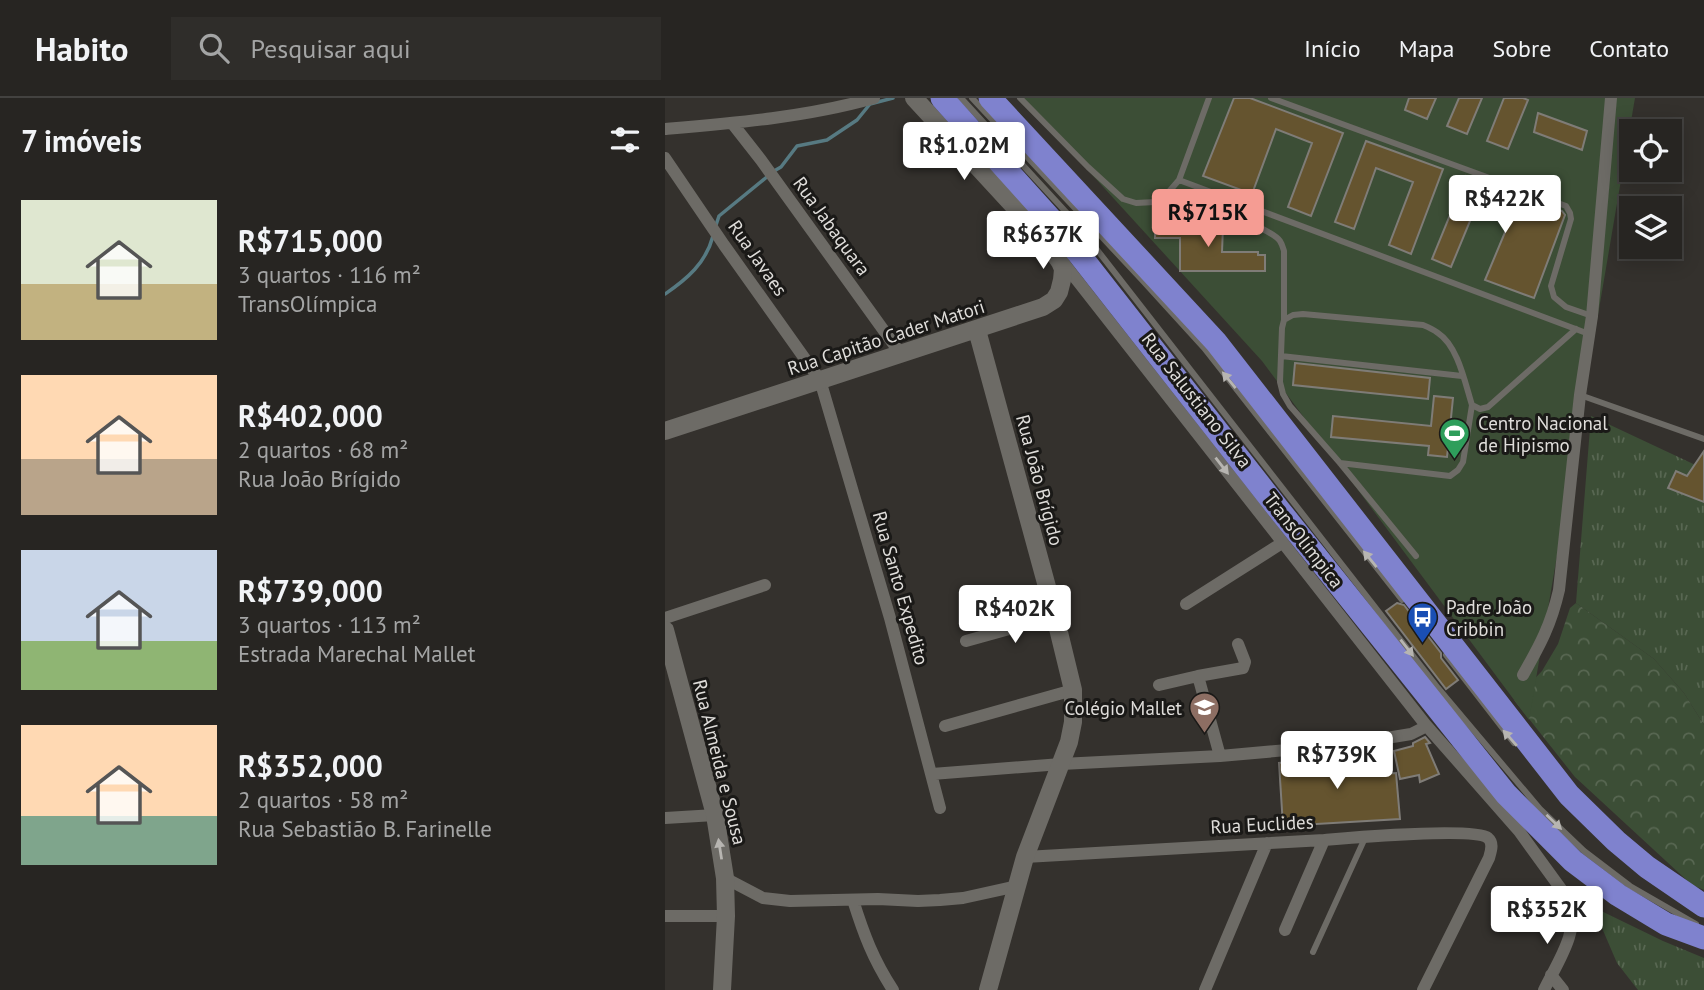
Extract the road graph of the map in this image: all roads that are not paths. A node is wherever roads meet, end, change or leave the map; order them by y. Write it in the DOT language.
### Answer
graph roads {
  1 [pos="874,98"];
  2 [pos="913,98"];
  3 [pos="961,98"];
  4 [pos="972,98"];
  5 [pos="990,98"];
  6 [pos="1020,98"];
  7 [pos="1209,98"];
  8 [pos="1271,98"];
  9 [pos="1611,98"];
  10 [pos="939,103"];
  11 [pos="732,123"];
  12 [pos="665,129"];
  13 [pos="665,158"];
  14 [pos="1178,180"];
  15 [pos="1166,195"];
  16 [pos="1044,239"];
  17 [pos="1145,273"];
  18 [pos="1080,281"];
  19 [pos="1138,314"];
  20 [pos="1592,316"];
  21 [pos="1284,320"];
  22 [pos="1576,329"];
  23 [pos="977,330"];
  24 [pos="1589,334"];
  25 [pos="900,353"];
  26 [pos="1282,356"];
  27 [pos="1462,376"];
  28 [pos="820,380"];
  29 [pos="1580,395"];
  30 [pos="1472,405"];
  31 [pos="665,430"];
  32 [pos="1704,439"];
  33 [pos="1340,463"];
  34 [pos="1280,511"];
  35 [pos="1282,543"];
  36 [pos="1416,556"];
  37 [pos="765,585"];
  38 [pos="1186,604"];
  39 [pos="1410,608"];
  40 [pos="1055,616"];
  41 [pos="665,618"];
  42 [pos="665,630"];
  43 [pos="966,641"];
  44 [pos="1238,645"];
  45 [pos="1441,650"];
  46 [pos="1523,675"];
  47 [pos="1198,676"];
  48 [pos="1159,685"];
  49 [pos="1073,690"];
  50 [pos="1425,724"];
  51 [pos="945,726"];
  52 [pos="1520,749"];
  53 [pos="1220,756"];
  54 [pos="1061,764"];
  55 [pos="932,774"];
  56 [pos="1549,782"];
  57 [pos="1571,807"];
  58 [pos="940,808"];
  59 [pos="715,815"];
  60 [pos="665,818"];
  61 [pos="1365,836"];
  62 [pos="1324,840"];
  63 [pos="1267,843"];
  64 [pos="1025,857"];
  65 [pos="725,878"];
  66 [pos="1017,886"];
  67 [pos="853,900"];
  68 [pos="1699,908"];
  69 [pos="1704,914"];
  70 [pos="665,916"];
  71 [pos="726,916"];
  72 [pos="1704,928"];
  73 [pos="1286,930"];
  74 [pos="1704,938"];
  75 [pos="1313,952"];
  76 [pos="1551,975"];
  77 [pos="722,990"];
  78 [pos="893,990"];
  79 [pos="988,990"];
  80 [pos="1205,990"];
  81 [pos="1423,990"];
  82 [pos="1544,990"];
  83 [pos="1563,990"];
  1 -- 11 [label="street"];
  2 -- 10 [label="street, Rua Salustiano Silva"];
  3 -- 19 [label="lane, TransOlímpica"];
  4 -- 17 [label="lane, TransOlímpica"];
  5 -- 17 [label="highway, TransOlímpica"];
  6 -- 15 [label="lane"];
  7 -- 14 [label="lane"];
  8 -- 20 [label="lane"];
  9 -- 20 [label="street"];
  10 -- 16 [label="street, Rua Salustiano Silva"];
  10 -- 19 [label="highway, TransOlímpica"];
  11 -- 12 [label="street"];
  11 -- 25 [label="street, Rua Jabaquara"];
  13 -- 28 [label="street, Rua Javaes"];
  14 -- 15 [label="lane"];
  14 -- 22 [label="lane"];
  15 -- 21 [label="lane"];
  16 -- 18 [label="street, Rua Salustiano Silva"];
  16 -- 23 [label="street, Rua Capitão Cader Matori"];
  39 -- 17 [label="lane, TransOlímpica, one-way"];
  17 -- 68 [label="highway, TransOlímpica"];
  18 -- 34 [label="highway"];
  18 -- 35 [label="street, Rua Salustiano Silva, one-way"];
  19 -- 34 [label="highway, TransOlímpica"];
  19 -- 72 [label="lane, TransOlímpica, one-way"];
  20 -- 24 [label="street"];
  21 -- 26 [label="lane"];
  21 -- 27 [label="lane"];
  22 -- 24 [label="lane"];
  22 -- 30 [label="lane"];
  23 -- 25 [label="street, Rua Capitão Cader Matori"];
  23 -- 40 [label="street, Rua João Brígido"];
  24 -- 29 [label="street"];
  25 -- 28 [label="street, Rua Capitão Cader Matori"];
  26 -- 27 [label="lane"];
  26 -- 33 [label="lane"];
  27 -- 30 [label="lane"];
  28 -- 31 [label="street, Rua Capitão Cader Matori"];
  28 -- 55 [label="street, Rua Santo Expedito"];
  29 -- 32 [label="lane"];
  29 -- 46 [label="street"];
  30 -- 33 [label="lane"];
  33 -- 36 [label="lane"];
  34 -- 74 [label="highway, TransOlímpica"];
  35 -- 38 [label="street"];
  35 -- 50 [label="street, Rua Salustiano Silva"];
  37 -- 41 [label="street"];
  40 -- 43 [label="street"];
  40 -- 49 [label="street, Rua João Brígido"];
  42 -- 59 [label="street, Rua Almeida e Sousa"];
  44 -- 47 [label="street"];
  52 -- 45 [label="lane, one-way"];
  47 -- 48 [label="street"];
  47 -- 53 [label="street"];
  49 -- 51 [label="street"];
  49 -- 54 [label="street, Rua João Brígido"];
  50 -- 53 [label="street"];
  50 -- 76 [label="street, Rua Salustiano Silva"];
  53 -- 54 [label="street"];
  54 -- 55 [label="street"];
  54 -- 64 [label="street, Rua João Brígido"];
  55 -- 58 [label="street, Rua Santo Expedito"];
  56 -- 57 [label="lane"];
  59 -- 60 [label="street"];
  65 -- 59 [label="street, Rua Almeida e Sousa, one-way"];
  61 -- 62 [label="street, Rua Euclides"];
  61 -- 75 [label="lane"];
  61 -- 81 [label="street, Rua Euclides"];
  62 -- 63 [label="street, Rua Euclides"];
  62 -- 73 [label="street"];
  63 -- 64 [label="street, Rua Euclides"];
  63 -- 80 [label="street"];
  64 -- 66 [label="street, Rua João Brígido"];
  65 -- 67 [label="street"];
  65 -- 71 [label="street, Rua Almeida e Sousa"];
  66 -- 67 [label="street"];
  66 -- 79 [label="street, Rua João Brígido"];
  67 -- 78 [label="street"];
  68 -- 69 [label="lane, TransOlímpica"];
  70 -- 71 [label="street"];
  71 -- 77 [label="street, Rua Almeida e Sousa"];
  76 -- 82 [label="street"];
  76 -- 83 [label="street"];
}
